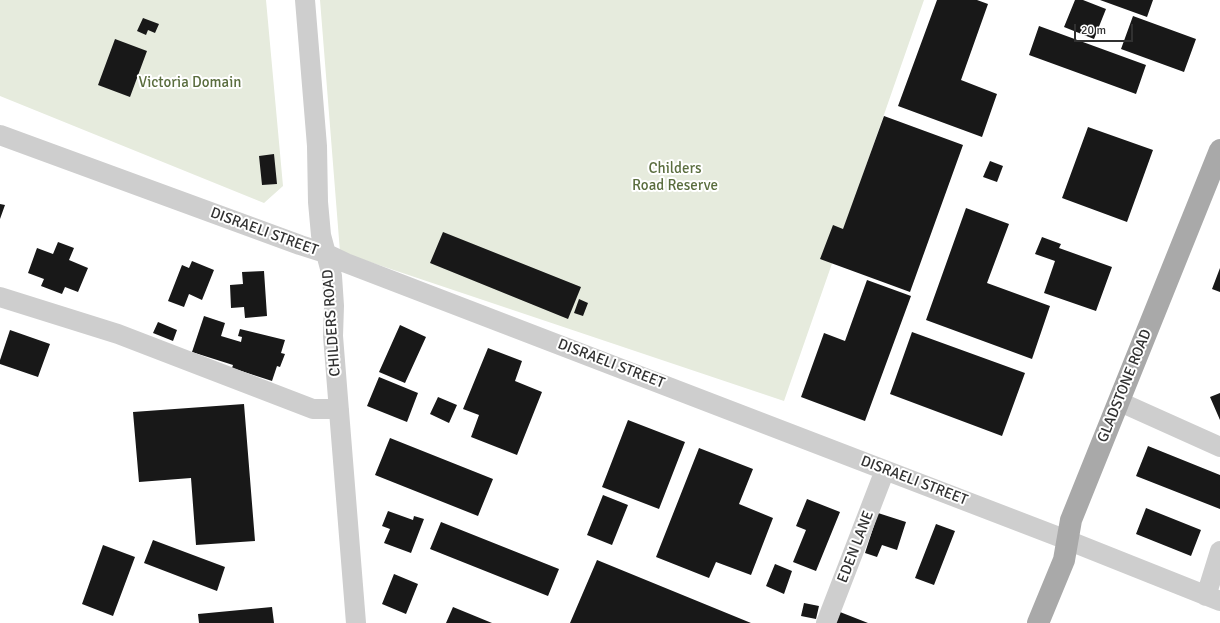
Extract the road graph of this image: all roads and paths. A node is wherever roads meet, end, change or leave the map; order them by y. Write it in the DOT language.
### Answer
graph roads {
  1 [pos="305,0"];
  2 [pos="0,135"];
  3 [pos="1220,150"];
  4 [pos="325,253"];
  5 [pos="0,297"];
  6 [pos="1120,402"];
  7 [pos="339,408"];
  8 [pos="1220,447"];
  9 [pos="885,470"];
  10 [pos="1067,540"];
  11 [pos="1220,551"];
  12 [pos="1213,598"];
  13 [pos="356,623"];
  14 [pos="826,623"];
  15 [pos="1038,623"];
  1 -- 4 [label="street, CHILDERS ROAD"];
  2 -- 4 [label="street, DISRAELI STREET"];
  3 -- 6 [label="main road, GLADSTONE ROAD"];
  4 -- 7 [label="street, CHILDERS ROAD"];
  4 -- 9 [label="street, DISRAELI STREET"];
  5 -- 7 [label="street"];
  6 -- 8 [label="street"];
  6 -- 10 [label="main road, GLADSTONE ROAD"];
  7 -- 13 [label="street, CHILDERS ROAD"];
  9 -- 10 [label="street, DISRAELI STREET"];
  9 -- 14 [label="street, EDEN LANE"];
  10 -- 12 [label="street, DISRAELI STREET"];
  10 -- 15 [label="main road, GLADSTONE ROAD"];
  11 -- 12 [label="street"];
}
